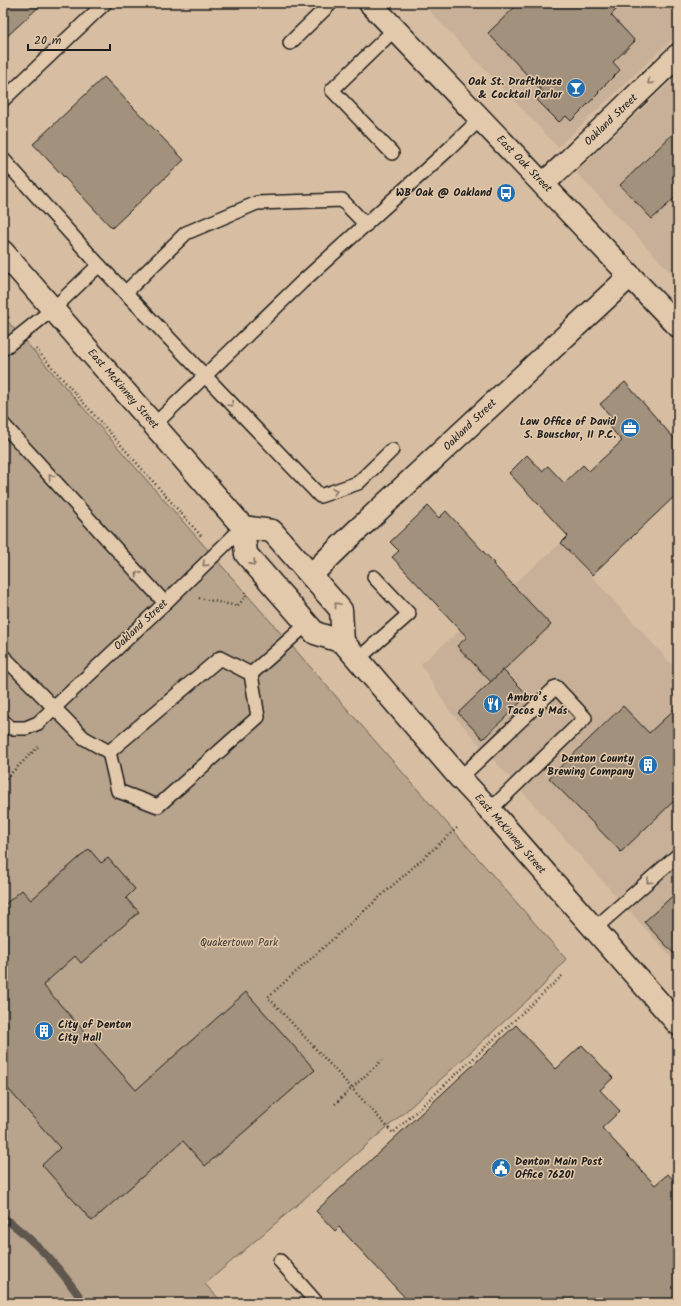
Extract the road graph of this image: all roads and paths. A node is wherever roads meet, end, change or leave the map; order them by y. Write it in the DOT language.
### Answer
graph roads {
  1 [pos="105,3"];
  2 [pos="331,3"];
  3 [pos="370,3"];
  4 [pos="395,29"];
  5 [pos="290,43"];
  6 [pos="678,55"];
  7 [pos="3,100"];
  8 [pos="480,119"];
  9 [pos="392,152"];
  10 [pos="3,159"];
  11 [pos="543,184"];
  12 [pos="366,225"];
  13 [pos="3,252"];
  14 [pos="99,265"];
  15 [pos="630,276"];
  16 [pos="125,293"];
  17 [pos="53,309"];
  18 [pos="678,326"];
  19 [pos="3,349"];
  20 [pos="204,376"];
  21 [pos="3,424"];
  22 [pos="154,425"];
  23 [pos="392,450"];
  24 [pos="243,527"];
  25 [pos="311,575"];
  26 [pos="374,576"];
  27 [pos="165,603"];
  28 [pos="307,624"];
  29 [pos="343,642"];
  30 [pos="3,656"];
  31 [pos="358,659"];
  32 [pos="251,674"];
  33 [pos="54,707"];
  34 [pos="3,721"];
  35 [pos="109,752"];
  36 [pos="460,778"];
  37 [pos="490,810"];
  38 [pos="457,828"];
  39 [pos="678,855"];
  40 [pos="594,929"];
  41 [pos="564,974"];
  42 [pos="678,1024"];
  43 [pos="382,1060"];
  44 [pos="352,1088"];
  45 [pos="335,1104"];
  46 [pos="280,1262"];
  47 [pos="317,1303"];
  1 -- 7 [label="lane"];
  2 -- 5 [label="lane"];
  3 -- 4 [label="main road, East Oak Street"];
  4 -- 8 [label="main road, East Oak Street"];
  4 -- 9 [label="lane"];
  6 -- 11 [label="main road, Oakland Street, one-way"];
  8 -- 11 [label="main road, East Oak Street"];
  8 -- 12 [label="lane"];
  10 -- 14 [label="lane"];
  11 -- 15 [label="main road, East Oak Street"];
  12 -- 16 [label="lane"];
  12 -- 20 [label="lane"];
  13 -- 17 [label="main road, East McKinney Street"];
  14 -- 16 [label="lane"];
  14 -- 17 [label="lane"];
  15 -- 18 [label="main road, East Oak Street"];
  15 -- 25 [label="main road, Oakland Street"];
  16 -- 20 [label="lane"];
  17 -- 19 [label="lane"];
  17 -- 22 [label="main road, East McKinney Street"];
  20 -- 22 [label="lane"];
  20 -- 23 [label="lane, one-way"];
  27 -- 21 [label="lane, one-way"];
  22 -- 24 [label="main road, East McKinney Street"];
  24 -- 25 [label="main road"];
  24 -- 27 [label="lane, Oakland Street, one-way"];
  24 -- 28 [label="main road, one-way"];
  29 -- 25 [label="main road, one-way"];
  26 -- 31 [label="lane"];
  27 -- 33 [label="lane, Oakland Street"];
  28 -- 29 [label="main road"];
  28 -- 32 [label="lane"];
  29 -- 31 [label="main road, East McKinney Street"];
  30 -- 33 [label="lane"];
  31 -- 36 [label="main road, East McKinney Street"];
  32 -- 35 [label="lane"];
  32 -- 35 [label="lane"];
  33 -- 34 [label="lane, Oakland Street"];
  33 -- 35 [label="lane"];
  36 -- 37 [label="main road, East McKinney Street"];
  36 -- 37 [label="lane"];
  37 -- 40 [label="main road, East McKinney Street"];
  38 -- 44 [label="path"];
  39 -- 40 [label="lane, one-way"];
  40 -- 42 [label="main road, East McKinney Street"];
  41 -- 44 [label="path"];
  43 -- 44 [label="path"];
  44 -- 45 [label="path"];
  46 -- 47 [label="lane"];
}
